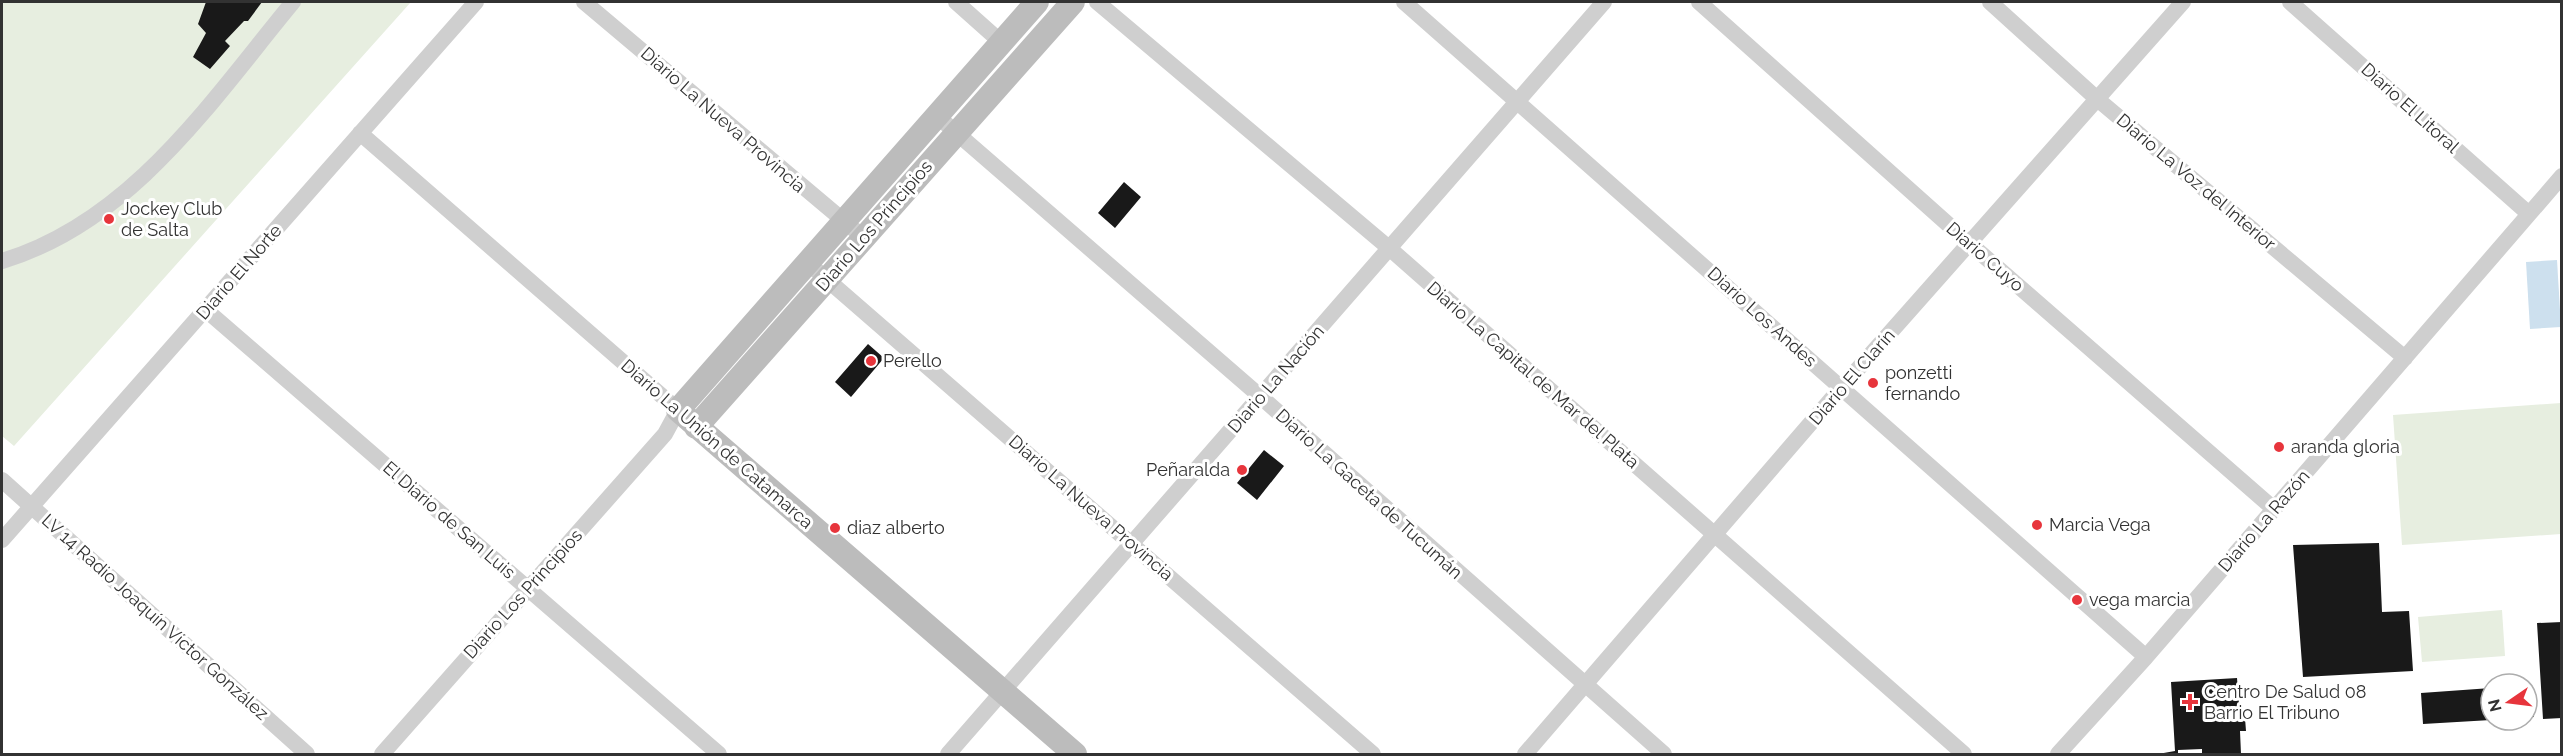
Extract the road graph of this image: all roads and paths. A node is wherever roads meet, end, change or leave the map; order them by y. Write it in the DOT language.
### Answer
graph roads {
  1 [pos="293,2"];
  2 [pos="476,2"];
  3 [pos="584,2"];
  4 [pos="956,2"];
  5 [pos="1037,2"];
  6 [pos="1072,2"];
  7 [pos="1096,2"];
  8 [pos="1404,2"];
  9 [pos="1604,2"];
  10 [pos="1699,2"];
  11 [pos="1990,2"];
  12 [pos="2183,2"];
  13 [pos="2290,2"];
  14 [pos="1002,43"];
  15 [pos="2097,98"];
  16 [pos="1517,101"];
  17 [pos="937,116"];
  18 [pos="360,133"];
  19 [pos="954,134"];
  20 [pos="2562,176"];
  21 [pos="2529,214"];
  22 [pos="843,223"];
  23 [pos="863,237"];
  24 [pos="1969,243"];
  25 [pos="1389,248"];
  26 [pos="2,261"];
  27 [pos="808,262"];
  28 [pos="829,278"];
  29 [pos="206,310"];
  30 [pos="2405,358"];
  31 [pos="1841,388"];
  32 [pos="1261,397"];
  33 [pos="678,410"];
  34 [pos="696,427"];
  35 [pos="665,434"];
  36 [pos="2,480"];
  37 [pos="33,506"];
  38 [pos="2274,509"];
  39 [pos="1716,536"];
  40 [pos="2,540"];
  41 [pos="1130,543"];
  42 [pos="528,588"];
  43 [pos="2146,657"];
  44 [pos="1584,686"];
  45 [pos="1002,691"];
  46 [pos="307,754"];
  47 [pos="382,754"];
  48 [pos="719,754"];
  49 [pos="948,754"];
  50 [pos="1075,754"];
  51 [pos="1373,754"];
  52 [pos="1525,754"];
  53 [pos="1664,754"];
  54 [pos="1964,754"];
  55 [pos="2058,754"];
  1 -- 26 [label="street"];
  2 -- 18 [label="street, Diario El Norte"];
  3 -- 22 [label="street, Diario La Nueva Provincia"];
  4 -- 14 [label="street"];
  5 -- 14 [label="street, Diario Los Principios"];
  6 -- 19 [label="street, Diario Los Principios"];
  7 -- 25 [label="street, Diario La Capital de Mar del Plata"];
  8 -- 16 [label="street, Diario Los Andes"];
  9 -- 16 [label="street, Diario La Nación"];
  10 -- 24 [label="street, Diario Cuyo"];
  11 -- 15 [label="street, Diario La Voz del Interior"];
  12 -- 15 [label="street, Diario El Clarín"];
  13 -- 21 [label="street, Diario El Litoral"];
  14 -- 17 [label="street, Diario Los Principios"];
  15 -- 24 [label="street, Diario El Clarín"];
  15 -- 30 [label="street, Diario La Voz del Interior"];
  16 -- 25 [label="street, Diario La Nación"];
  16 -- 31 [label="street, Diario Los Andes"];
  17 -- 19 [label="street, Diario La Gaceta de Tucumán"];
  17 -- 22 [label="street, Diario Los Principios"];
  18 -- 29 [label="street, Diario El Norte"];
  18 -- 33 [label="street, Diario La Unión de Catamarca"];
  19 -- 23 [label="street, Diario Los Principios"];
  19 -- 32 [label="street, Diario La Gaceta de Tucumán"];
  20 -- 21 [label="street, Diario La Razón"];
  21 -- 30 [label="street, Diario La Razón"];
  22 -- 23 [label="street, Diario La Nueva Provincia"];
  22 -- 27 [label="street, Diario Los Principios"];
  23 -- 28 [label="street, Diario Los Principios"];
  24 -- 31 [label="street, Diario El Clarín"];
  24 -- 38 [label="street, Diario Cuyo"];
  25 -- 32 [label="street, Diario La Nación"];
  25 -- 39 [label="street, Diario La Capital de Mar del Plata"];
  27 -- 28 [label="street, Diario La Nueva Provincia"];
  27 -- 33 [label="street, Diario Los Principios"];
  28 -- 34 [label="street, Diario Los Principios"];
  28 -- 41 [label="street, Diario La Nueva Provincia"];
  29 -- 37 [label="street, Diario El Norte"];
  29 -- 42 [label="street, El Diario de San Luis"];
  30 -- 38 [label="street, Diario La Razón"];
  31 -- 39 [label="street, Diario El Clarín"];
  31 -- 43 [label="street, Diario Los Andes"];
  32 -- 41 [label="street, Diario La Nación"];
  32 -- 44 [label="street, Diario La Gaceta de Tucumán"];
  33 -- 34 [label="street, Diario La Unión de Catamarca"];
  33 -- 35 [label="street, Diario Los Principios"];
  34 -- 35 [label="street"];
  34 -- 45 [label="street, Diario La Unión de Catamarca"];
  35 -- 42 [label="street, Diario Los Principios"];
  36 -- 37 [label="street, LV 14 Radio Joaquín Víctor González"];
  37 -- 40 [label="street, Diario El Norte"];
  37 -- 46 [label="street, LV 14 Radio Joaquín Víctor González"];
  38 -- 43 [label="street, Diario La Razón"];
  39 -- 44 [label="street, Diario El Clarín"];
  39 -- 54 [label="street, Diario La Capital de Mar del Plata"];
  41 -- 45 [label="street, Diario La Nación"];
  41 -- 51 [label="street, Diario La Nueva Provincia"];
  42 -- 47 [label="street, Diario Los Principios"];
  42 -- 48 [label="street, El Diario de San Luis"];
  43 -- 55 [label="street, Diario La Razón"];
  44 -- 52 [label="street, Diario El Clarín"];
  44 -- 53 [label="street, Diario La Gaceta de Tucumán"];
  45 -- 49 [label="street, Diario La Nación"];
  45 -- 50 [label="street, Diario La Unión de Catamarca"];
}
